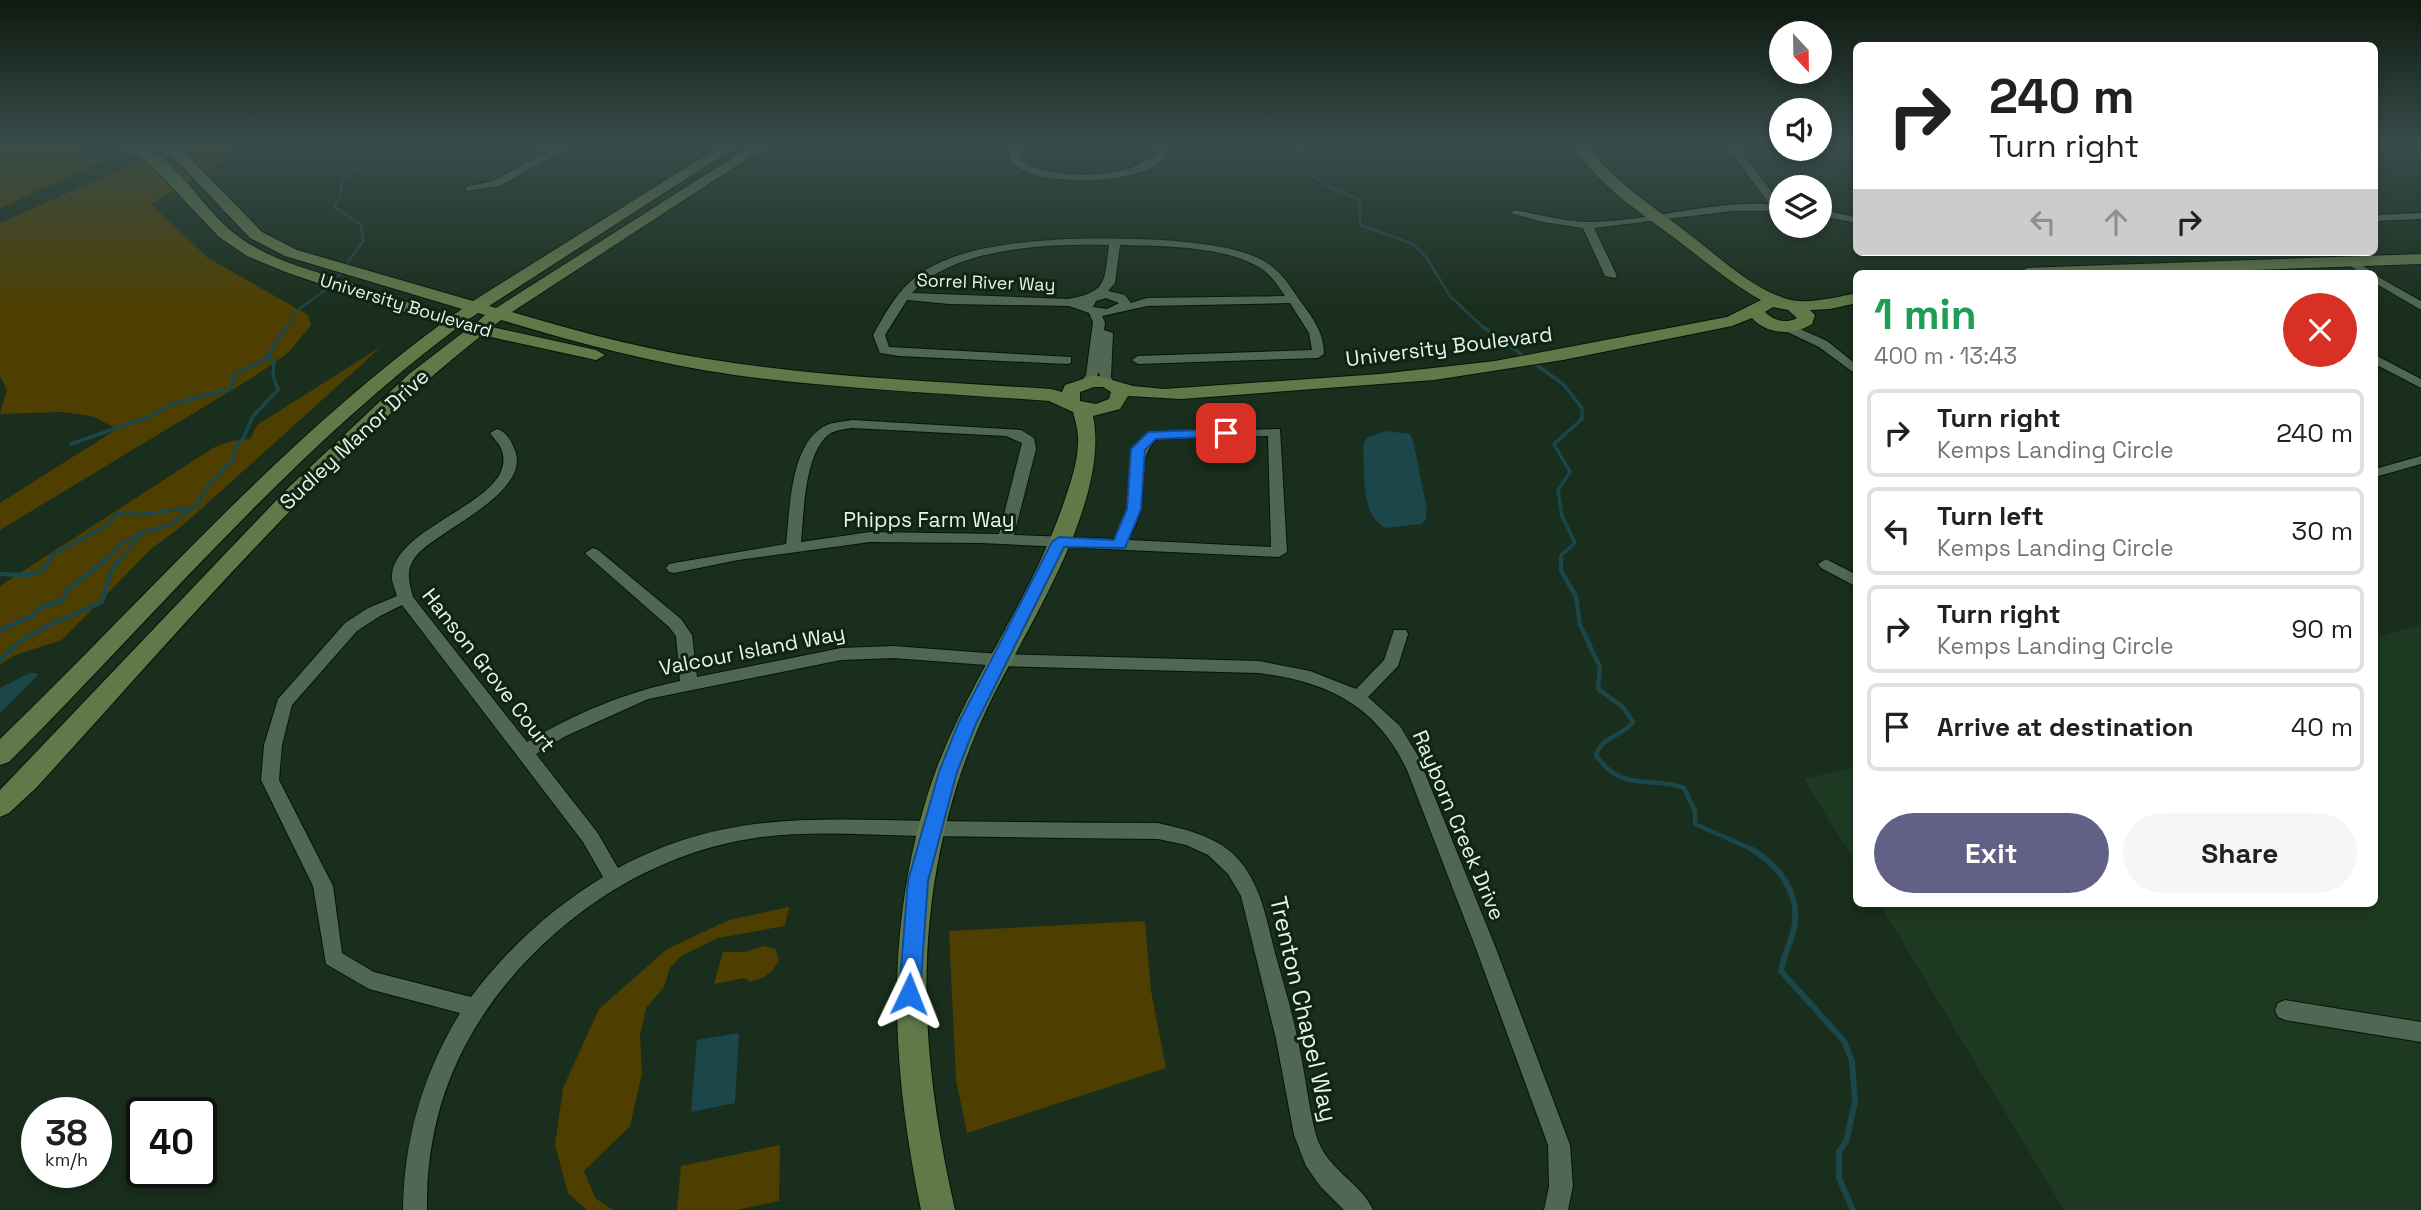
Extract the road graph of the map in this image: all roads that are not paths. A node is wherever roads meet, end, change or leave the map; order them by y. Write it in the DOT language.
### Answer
graph roads {
  1 [pos="192,198"];
  2 [pos="221,198"];
  3 [pos="653,198"];
  4 [pos="678,198"];
  5 [pos="1633,198"];
  6 [pos="1769,207"];
  7 [pos="1516,213"];
  8 [pos="1832,215"];
  9 [pos="2421,216"];
  10 [pos="1658,217"];
  11 [pos="2378,218"];
  12 [pos="1853,219"];
  13 [pos="1587,225"];
  14 [pos="1115,243"];
  15 [pos="2421,259"];
  16 [pos="2353,263"];
  17 [pos="2125,270"];
  18 [pos="2364,270"];
  19 [pos="1611,276"];
  20 [pos="2378,280"];
  21 [pos="1109,283"];
  22 [pos="1750,289"];
  23 [pos="903,296"];
  24 [pos="1291,299"];
  25 [pos="1853,299"];
  26 [pos="1093,303"];
  27 [pos="1118,303"];
  28 [pos="1785,304"];
  29 [pos="1830,304"];
  30 [pos="2421,306"];
  31 [pos="499,313"];
  32 [pos="1761,313"];
  33 [pos="478,317"];
  34 [pos="1806,319"];
  35 [pos="455,321"];
  36 [pos="1787,327"];
  37 [pos="1823,344"];
  38 [pos="1067,360"];
  39 [pos="1138,360"];
  40 [pos="2378,361"];
  41 [pos="1853,368"];
  42 [pos="734,369"];
  43 [pos="2421,384"];
  44 [pos="1112,396"];
  45 [pos="1081,402"];
  46 [pos="497,433"];
  47 [pos="2421,460"];
  48 [pos="2378,472"];
  49 [pos="1005,539"];
  50 [pos="1059,542"];
  51 [pos="1119,545"];
  52 [pos="793,547"];
  53 [pos="593,553"];
  54 [pos="1826,564"];
  55 [pos="674,568"];
  56 [pos="1853,580"];
  57 [pos="405,598"];
  58 [pos="1400,634"];
  59 [pos="1000,660"];
  60 [pos="688,684"];
  61 [pos="1357,698"];
  62 [pos="526,751"];
  63 [pos="0,755"];
  64 [pos="0,806"];
  65 [pos="931,828"];
  66 [pos="615,880"];
  67 [pos="475,1007"];
  68 [pos="2285,1010"];
  69 [pos="2421,1032"];
  70 [pos="415,1210"];
  71 [pos="938,1210"];
  72 [pos="1361,1210"];
  73 [pos="1556,1210"];
  1 -- 35 [label="main road, University Boulevard"];
  2 -- 33 [label="main road, University Boulevard"];
  3 -- 33 [label="main road, Sudley Manor Drive"];
  4 -- 31 [label="main road"];
  5 -- 10 [label="main road"];
  6 -- 10 [label="street"];
  7 -- 13 [label="street"];
  8 -- 12 [label="street"];
  9 -- 11 [label="street"];
  10 -- 13 [label="street"];
  10 -- 22 [label="main road"];
  13 -- 19 [label="street"];
  14 -- 21 [label="street"];
  14 -- 23 [label="street"];
  14 -- 24 [label="street"];
  15 -- 16 [label="main road"];
  16 -- 17 [label="main road"];
  16 -- 18 [label="street"];
  20 -- 30 [label="street"];
  21 -- 26 [label="street"];
  21 -- 27 [label="street"];
  22 -- 28 [label="main road"];
  22 -- 32 [label="main road"];
  23 -- 26 [label="street, Sorrel River Way"];
  23 -- 38 [label="street"];
  24 -- 27 [label="street"];
  24 -- 39 [label="street"];
  25 -- 29 [label="main road"];
  26 -- 27 [label="street"];
  26 -- 27 [label="street"];
  26 -- 45 [label="street"];
  27 -- 44 [label="street"];
  28 -- 29 [label="main road"];
  28 -- 32 [label="main road"];
  28 -- 34 [label="main road"];
  29 -- 34 [label="main road"];
  31 -- 33 [label="main road, University Boulevard"];
  31 -- 42 [label="street, University Boulevard"];
  32 -- 36 [label="main road"];
  32 -- 44 [label="main road, University Boulevard"];
  33 -- 35 [label="main road, Sudley Manor Drive"];
  33 -- 42 [label="main road, University Boulevard"];
  33 -- 64 [label="main road, Sudley Manor Drive"];
  34 -- 36 [label="main road"];
  34 -- 37 [label="street"];
  35 -- 63 [label="main road, Sudley Manor Drive"];
  36 -- 37 [label="street"];
  37 -- 41 [label="street"];
  40 -- 43 [label="street"];
  42 -- 45 [label="main road, University Boulevard"];
  44 -- 45 [label="main road"];
  44 -- 45 [label="main road, University Boulevard"];
  45 -- 50 [label="main road"];
  46 -- 57 [label="street, Hanson Grove Court"];
  47 -- 48 [label="street"];
  49 -- 50 [label="street, Phipps Farm Way"];
  49 -- 52 [label="street, Phipps Farm Way"];
  49 -- 52 [label="street"];
  50 -- 51 [label="street, Phipps Farm Way"];
  50 -- 59 [label="main road"];
  51 -- 51 [label="street, Phipps Farm Way"];
  52 -- 55 [label="street, Phipps Farm Way"];
  53 -- 60 [label="street"];
  54 -- 56 [label="street"];
  57 -- 62 [label="street, Hanson Grove Court"];
  57 -- 67 [label="street"];
  58 -- 61 [label="street"];
  59 -- 60 [label="street, Valcour Island Way"];
  59 -- 61 [label="street, Rayborn Creek Drive"];
  59 -- 65 [label="main road"];
  60 -- 62 [label="street, Valcour Island Way"];
  61 -- 73 [label="street, Rayborn Creek Drive"];
  62 -- 66 [label="street, Hanson Grove Court"];
  65 -- 66 [label="street, Trenton Chapel Way"];
  65 -- 71 [label="main road"];
  65 -- 72 [label="street, Trenton Chapel Way"];
  66 -- 67 [label="street, Trenton Chapel Way"];
  67 -- 70 [label="street, Trenton Chapel Way"];
  68 -- 69 [label="street"];
}
